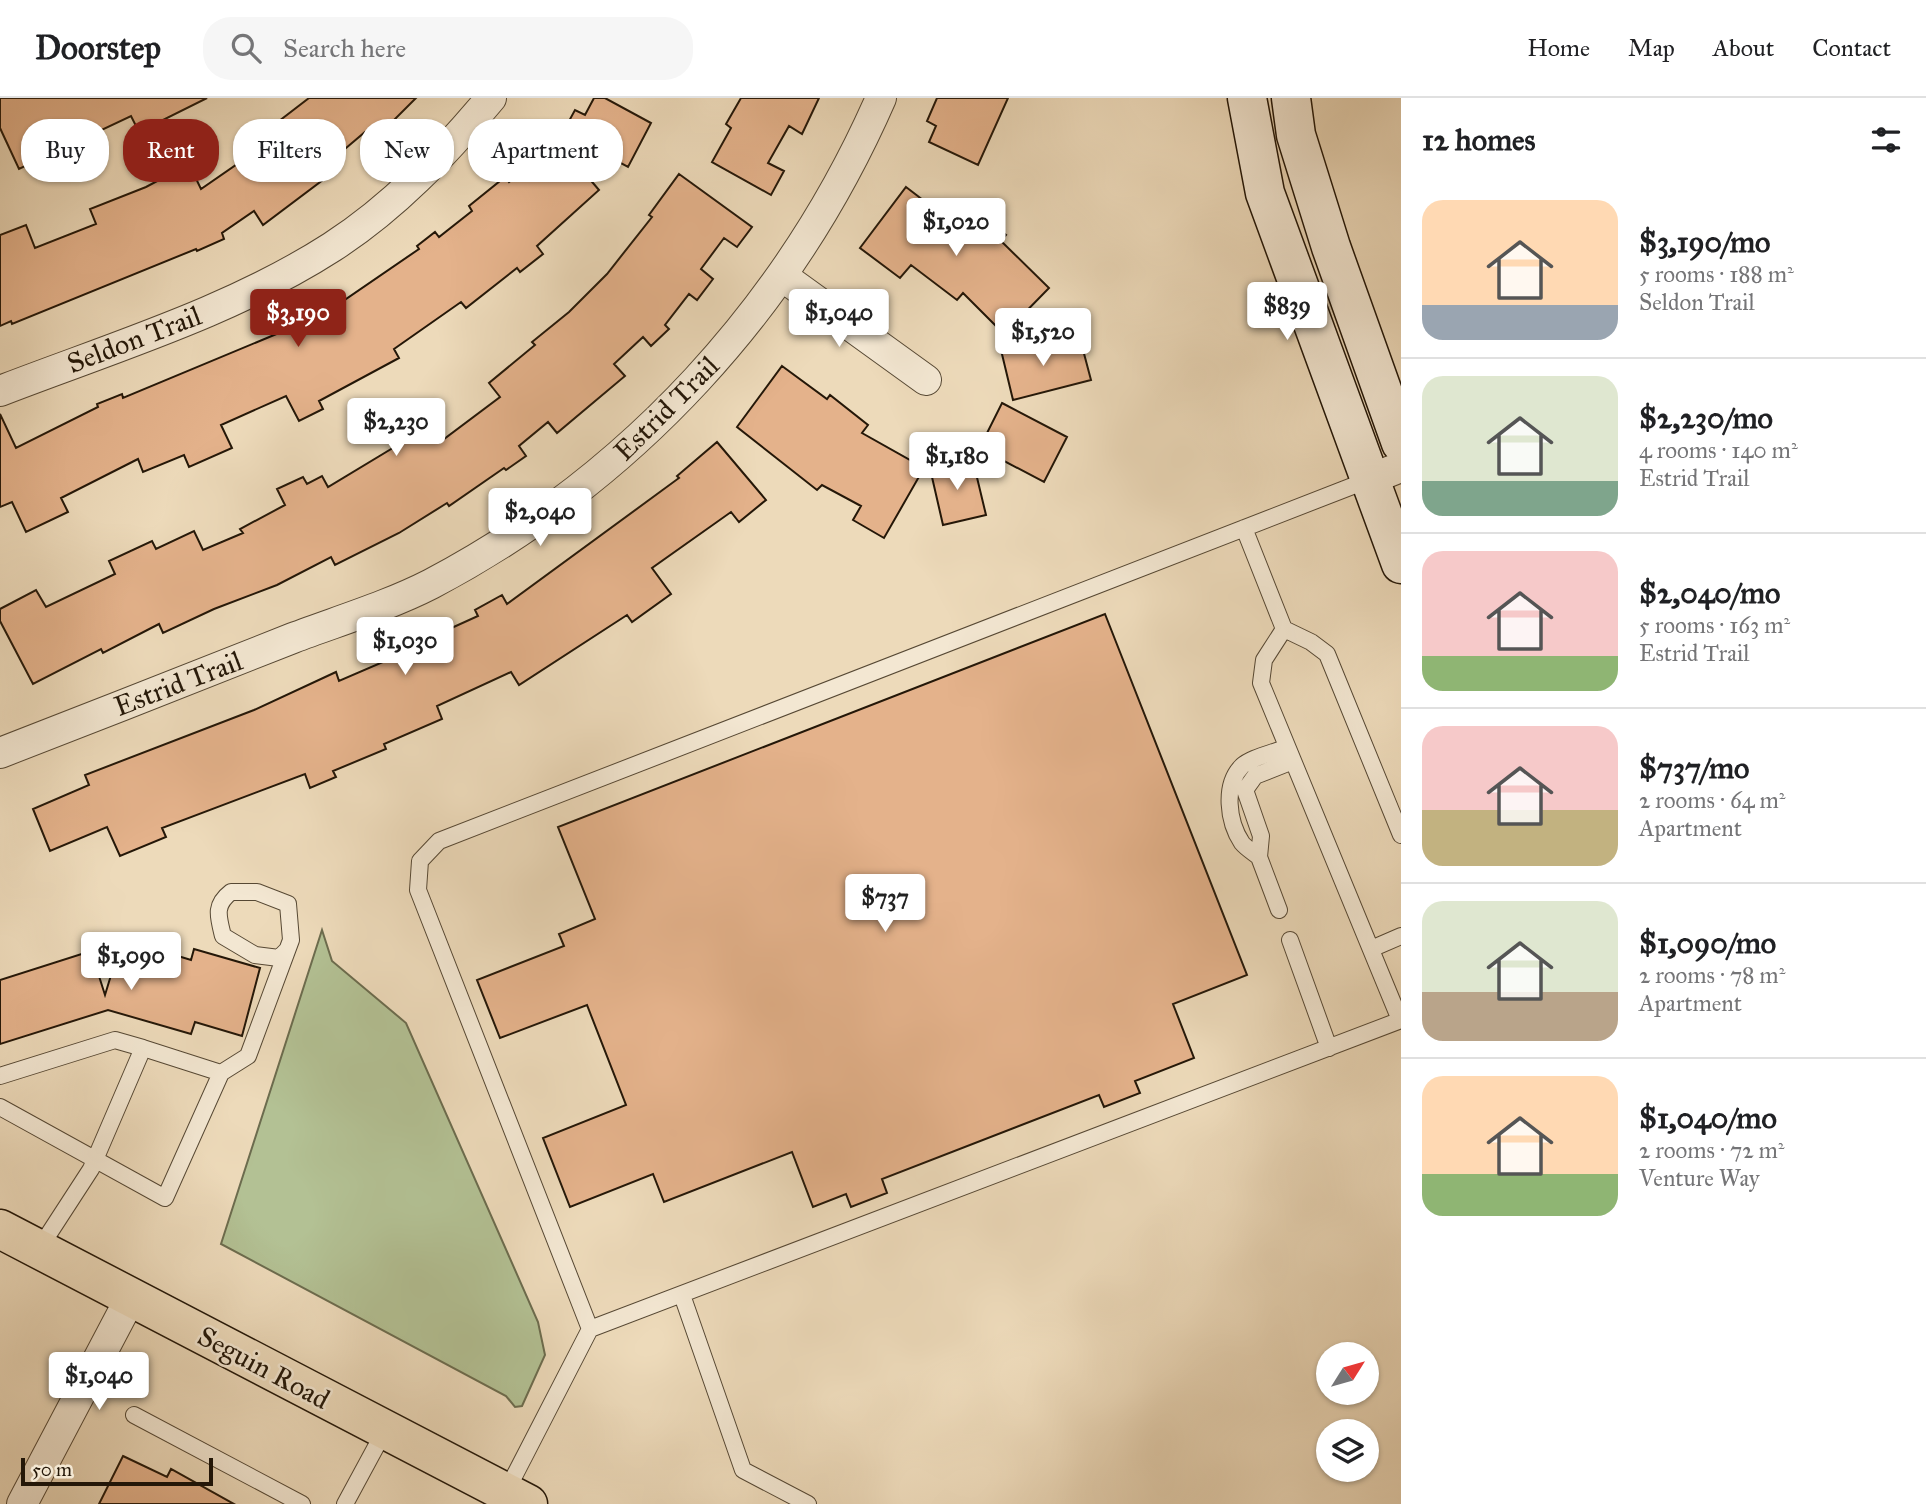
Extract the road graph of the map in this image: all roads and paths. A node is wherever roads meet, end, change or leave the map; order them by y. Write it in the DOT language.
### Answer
graph roads {
  1 [pos="491,98"];
  2 [pos="881,98"];
  3 [pos="1247,98"];
  4 [pos="1291,98"];
  5 [pos="782,276"];
  6 [pos="926,380"];
  7 [pos="0,391"];
  8 [pos="1401,443"];
  9 [pos="1385,474"];
  10 [pos="1244,528"];
  11 [pos="1401,564"];
  12 [pos="1284,629"];
  13 [pos="0,753"];
  14 [pos="1290,754"];
  15 [pos="1401,835"];
  16 [pos="1279,910"];
  17 [pos="1401,936"];
  18 [pos="1290,940"];
  19 [pos="1371,949"];
  20 [pos="287,950"];
  21 [pos="1400,1020"];
  22 [pos="144,1048"];
  23 [pos="1329,1048"];
  24 [pos="221,1073"];
  25 [pos="0,1076"];
  26 [pos="0,1107"];
  27 [pos="95,1160"];
  28 [pos="0,1229"];
  29 [pos="39,1249"];
  30 [pos="682,1295"];
  31 [pos="131,1297"];
  32 [pos="590,1329"];
  33 [pos="134,1415"];
  34 [pos="385,1430"];
  35 [pos="517,1498"];
  36 [pos="22,1504"];
  37 [pos="302,1504"];
  38 [pos="345,1504"];
  39 [pos="808,1504"];
  1 -- 7 [label="street, Seldon Trail"];
  2 -- 5 [label="street, Estrid Trail"];
  3 -- 9 [label="street"];
  4 -- 8 [label="street"];
  5 -- 6 [label="street"];
  5 -- 13 [label="street, Estrid Trail"];
  9 -- 10 [label="lane"];
  9 -- 11 [label="street"];
  10 -- 12 [label="lane"];
  10 -- 32 [label="lane"];
  12 -- 14 [label="lane"];
  12 -- 15 [label="lane"];
  14 -- 16 [label="lane"];
  14 -- 19 [label="lane"];
  17 -- 19 [label="lane"];
  18 -- 23 [label="lane"];
  19 -- 21 [label="lane"];
  20 -- 20 [label="lane"];
  20 -- 24 [label="lane"];
  21 -- 23 [label="lane"];
  22 -- 24 [label="lane"];
  22 -- 25 [label="lane"];
  22 -- 27 [label="lane"];
  23 -- 30 [label="lane"];
  24 -- 27 [label="lane"];
  26 -- 27 [label="lane"];
  27 -- 29 [label="lane"];
  28 -- 29 [label="main road, Seguin Road"];
  29 -- 31 [label="main road, Seguin Road"];
  30 -- 32 [label="lane"];
  30 -- 39 [label="lane"];
  31 -- 34 [label="main road, Seguin Road"];
  31 -- 36 [label="street"];
  32 -- 35 [label="lane"];
  33 -- 37 [label="lane"];
  34 -- 35 [label="main road, Seguin Road"];
  34 -- 38 [label="lane"];
}
